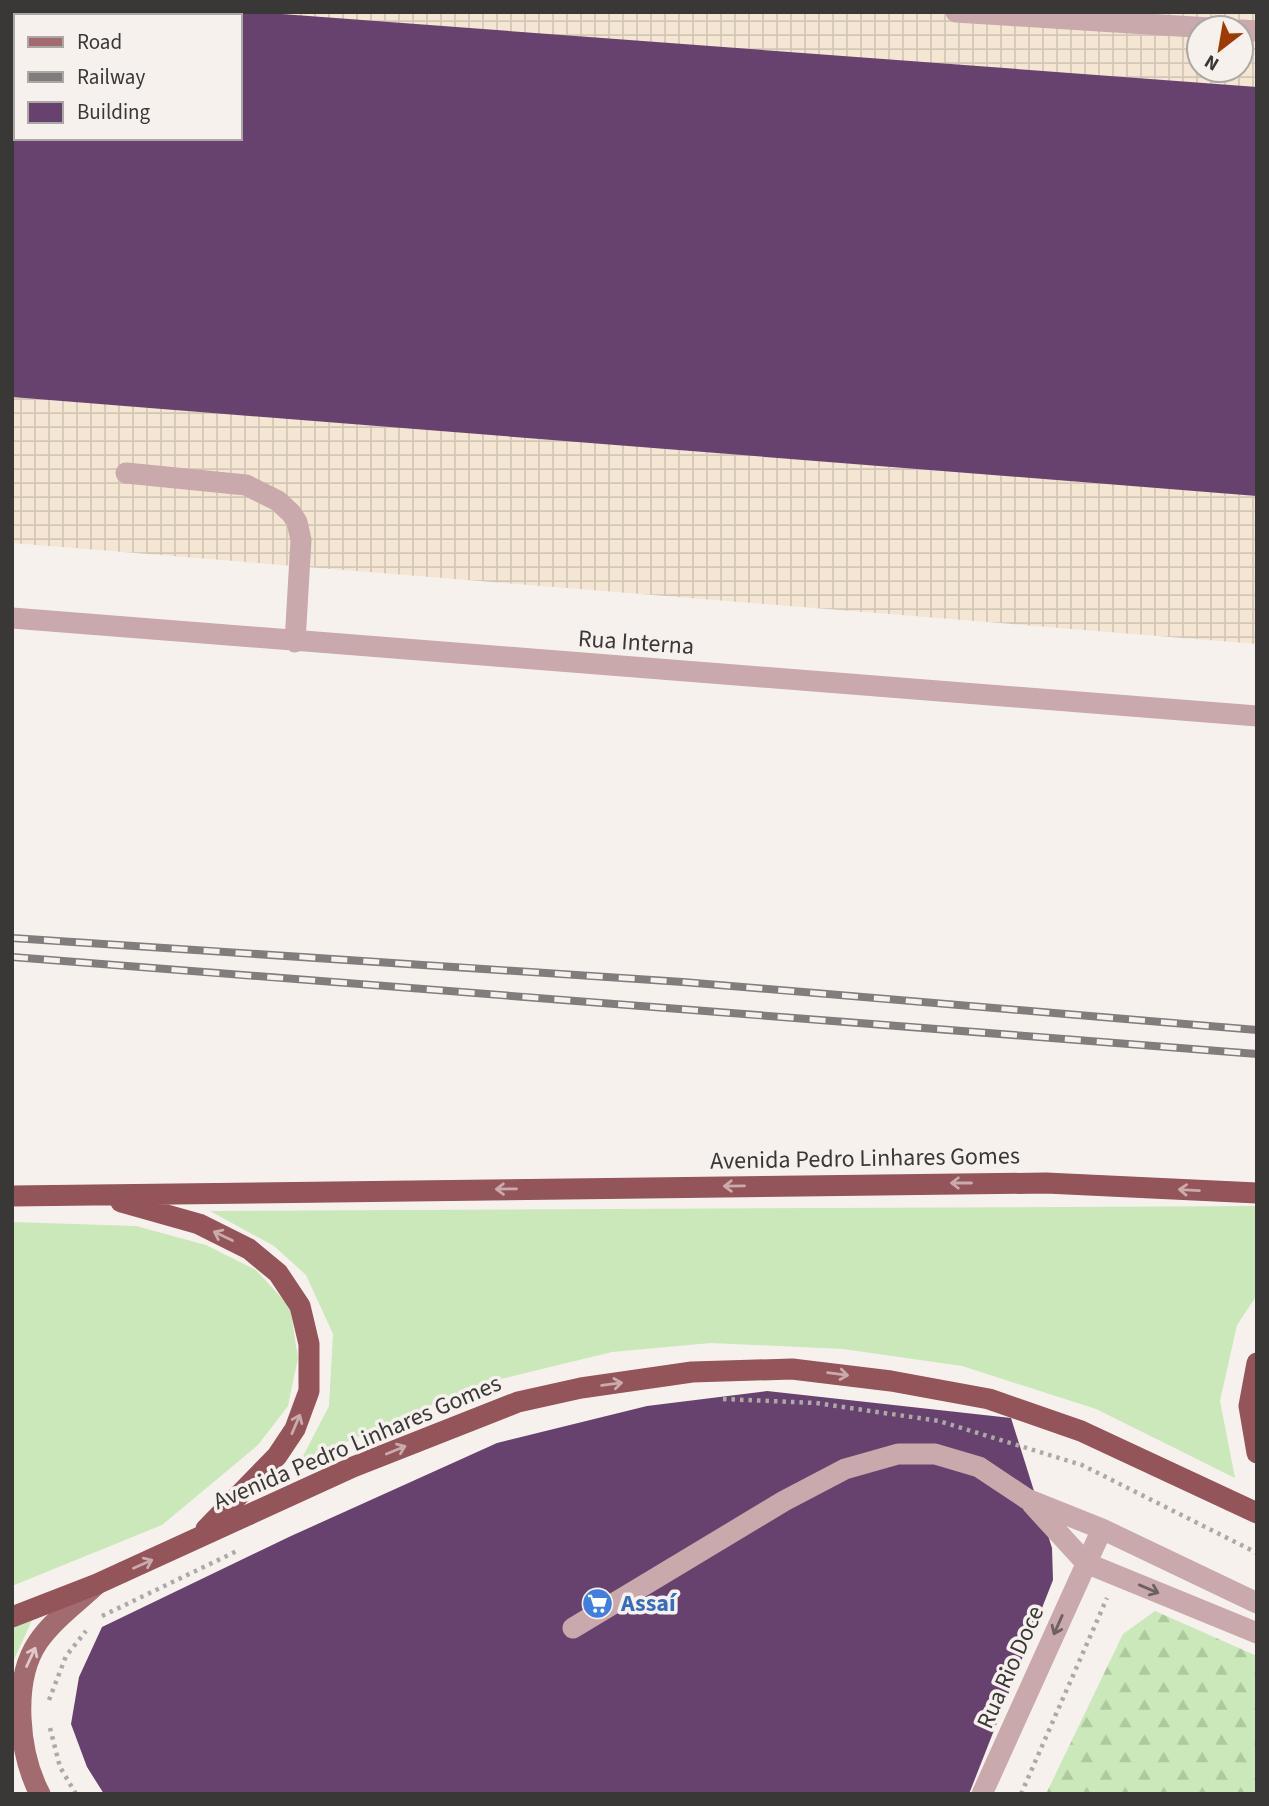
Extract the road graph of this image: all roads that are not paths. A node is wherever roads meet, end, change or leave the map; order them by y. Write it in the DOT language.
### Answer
graph roads {
  1 [pos="956,12"];
  2 [pos="1185,26"];
  3 [pos="126,473"];
  4 [pos="12,618"];
  5 [pos="295,642"];
  6 [pos="1257,716"];
  7 [pos="1257,1193"];
  8 [pos="13,1195"];
  9 [pos="98,1196"];
  10 [pos="1257,1363"];
  11 [pos="1257,1453"];
  12 [pos="1027,1499"];
  13 [pos="1257,1513"];
  14 [pos="1102,1529"];
  15 [pos="191,1543"];
  16 [pos="1086,1563"];
  17 [pos="97,1584"];
  18 [pos="1257,1603"];
  19 [pos="12,1617"];
  20 [pos="573,1628"];
  21 [pos="1257,1633"];
  22 [pos="40,1794"];
  23 [pos="982,1794"];
  1 -- 2 [label="lane"];
  3 -- 5 [label="lane"];
  4 -- 5 [label="lane, Rua Interna"];
  5 -- 6 [label="lane, Rua Interna"];
  7 -- 9 [label="highway, Avenida Pedro Linhares Gomes, one-way"];
  8 -- 9 [label="highway, Avenida Pedro Linhares Gomes"];
  15 -- 9 [label="highway, one-way"];
  10 -- 11 [label="highway"];
  12 -- 14 [label="lane"];
  12 -- 16 [label="lane"];
  12 -- 20 [label="lane"];
  15 -- 13 [label="highway, Avenida Pedro Linhares Gomes, one-way"];
  14 -- 16 [label="lane, Rua Rio Doce"];
  14 -- 18 [label="lane"];
  17 -- 15 [label="highway, Avenida Pedro Linhares Gomes, one-way"];
  16 -- 21 [label="lane, one-way"];
  16 -- 23 [label="lane, Rua Rio Doce, one-way"];
  17 -- 19 [label="highway, Avenida Pedro Linhares Gomes"];
  22 -- 17 [label="main road, one-way"];
}
